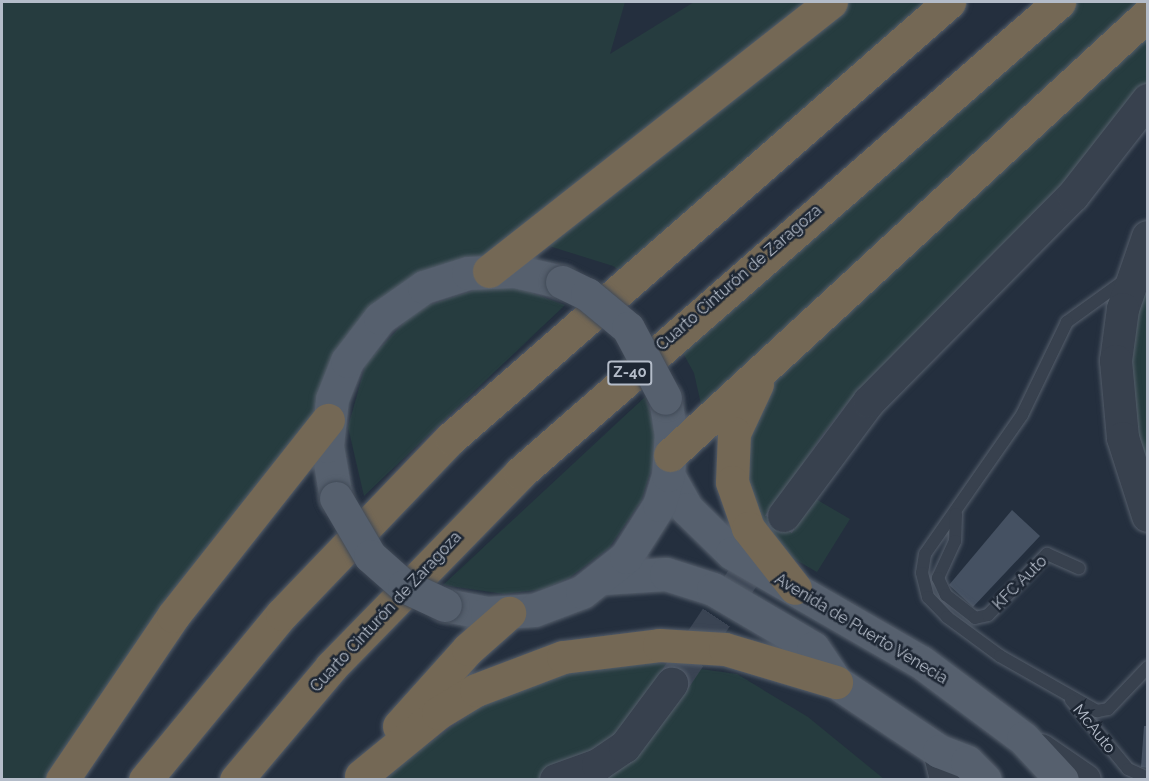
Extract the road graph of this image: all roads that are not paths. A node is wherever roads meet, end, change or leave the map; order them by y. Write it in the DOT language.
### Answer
graph roads {
  1 [pos="831,2"];
  2 [pos="949,2"];
  3 [pos="1059,2"];
  4 [pos="1148,14"];
  5 [pos="1148,100"];
  6 [pos="1148,237"];
  7 [pos="489,271"];
  8 [pos="1132,275"];
  9 [pos="769,364"];
  10 [pos="328,420"];
  11 [pos="669,465"];
  12 [pos="957,514"];
  13 [pos="784,516"];
  14 [pos="1148,516"];
  15 [pos="1079,568"];
  16 [pos="603,578"];
  17 [pos="795,588"];
  18 [pos="508,613"];
  19 [pos="1148,667"];
  20 [pos="837,682"];
  21 [pos="672,684"];
  22 [pos="1071,700"];
  23 [pos="1023,738"];
  24 [pos="942,765"];
  25 [pos="360,778"];
  26 [pos="1148,778"];
  27 [pos="62,780"];
  28 [pos="145,780"];
  29 [pos="236,780"];
  30 [pos="556,780"];
  31 [pos="985,780"];
  32 [pos="1062,780"];
  33 [pos="1085,780"];
  1 -- 7 [label="highway"];
  2 -- 28 [label="highway"];
  3 -- 29 [label="highway, Cuarto Cinturón de Zaragoza / Z-40"];
  4 -- 9 [label="highway"];
  5 -- 13 [label="street"];
  6 -- 8 [label="street"];
  7 -- 10 [label="main road"];
  7 -- 11 [label="main road, bridge"];
  8 -- 12 [label="lane"];
  8 -- 14 [label="street"];
  9 -- 11 [label="highway"];
  9 -- 17 [label="highway"];
  10 -- 18 [label="main road, bridge"];
  10 -- 27 [label="highway"];
  11 -- 16 [label="main road"];
  11 -- 17 [label="main road, Avenida de Puerto Venecia"];
  12 -- 15 [label="lane, KFC Auto"];
  12 -- 22 [label="lane"];
  16 -- 18 [label="main road"];
  16 -- 20 [label="main road"];
  17 -- 23 [label="main road, Avenida de Puerto Venecia"];
  18 -- 25 [label="highway"];
  19 -- 22 [label="lane"];
  20 -- 24 [label="main road"];
  20 -- 25 [label="highway"];
  21 -- 30 [label="street"];
  22 -- 26 [label="lane, McAuto"];
  23 -- 32 [label="main road, Avenida de Puerto Venecia"];
  23 -- 33 [label="street"];
  24 -- 31 [label="main road"];
}
